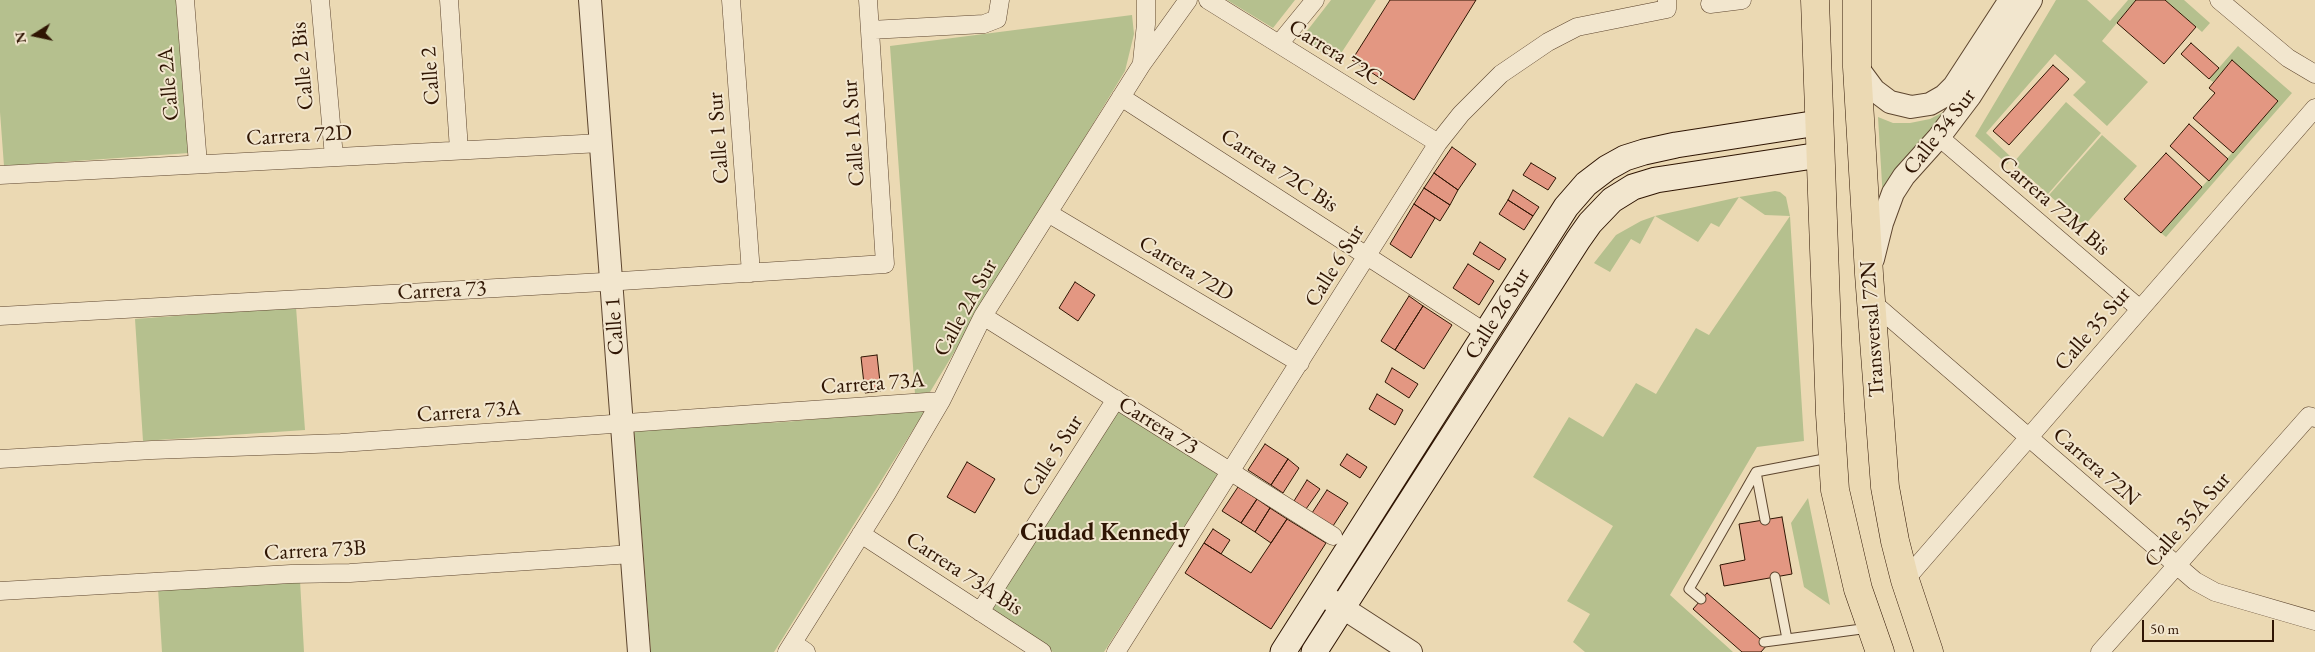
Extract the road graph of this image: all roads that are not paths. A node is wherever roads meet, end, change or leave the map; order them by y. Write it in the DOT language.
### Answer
graph roads {
  1 [pos="185,0"];
  2 [pos="320,0"];
  3 [pos="449,0"];
  4 [pos="590,0"];
  5 [pos="731,0"];
  6 [pos="868,0"];
  7 [pos="1000,0"];
  8 [pos="1146,0"];
  9 [pos="1188,0"];
  10 [pos="1208,0"];
  11 [pos="1315,0"];
  12 [pos="1667,0"];
  13 [pos="1742,0"];
  14 [pos="1815,0"];
  15 [pos="1857,0"];
  16 [pos="2010,0"];
  17 [pos="2031,0"];
  18 [pos="2219,0"];
  19 [pos="1710,4"];
  20 [pos="870,30"];
  21 [pos="1279,44"];
  22 [pos="1142,64"];
  23 [pos="1857,67"];
  24 [pos="2315,74"];
  25 [pos="1121,97"];
  26 [pos="2315,108"];
  27 [pos="1818,123"];
  28 [pos="1939,137"];
  29 [pos="601,143"];
  30 [pos="1438,143"];
  31 [pos="459,150"];
  32 [pos="1820,155"];
  33 [pos="334,157"];
  34 [pos="198,164"];
  35 [pos="0,175"];
  36 [pos="1566,207"];
  37 [pos="1048,213"];
  38 [pos="1590,223"];
  39 [pos="1368,255"];
  40 [pos="885,264"];
  41 [pos="752,273"];
  42 [pos="1869,274"];
  43 [pos="612,281"];
  44 [pos="1872,302"];
  45 [pos="2140,309"];
  46 [pos="0,316"];
  47 [pos="983,316"];
  48 [pos="1486,333"];
  49 [pos="1300,363"];
  50 [pos="1116,399"];
  51 [pos="941,401"];
  52 [pos="2312,417"];
  53 [pos="622,423"];
  54 [pos="2028,438"];
  55 [pos="1832,457"];
  56 [pos="0,459"];
  57 [pos="1231,472"];
  58 [pos="1756,472"];
  59 [pos="1764,520"];
  60 [pos="861,534"];
  61 [pos="1333,536"];
  62 [pos="632,554"];
  63 [pos="2177,567"];
  64 [pos="1775,576"];
  65 [pos="1905,580"];
  66 [pos="0,591"];
  67 [pos="1320,593"];
  68 [pos="1701,599"];
  69 [pos="1342,607"];
  70 [pos="980,612"];
  71 [pos="2315,621"];
  72 [pos="1786,639"];
  73 [pos="1875,640"];
  74 [pos="1764,642"];
  75 [pos="795,649"];
  76 [pos="639,652"];
  77 [pos="1042,652"];
  78 [pos="1116,652"];
  79 [pos="1283,652"];
  80 [pos="1314,652"];
  81 [pos="1411,652"];
  82 [pos="1930,652"];
  83 [pos="2100,652"];
  1 -- 34 [label="street, Calle 2A"];
  2 -- 33 [label="street, Calle 2 Bis"];
  3 -- 31 [label="street, Calle 2"];
  4 -- 29 [label="street, Calle 1"];
  5 -- 41 [label="street, Calle 1 Sur"];
  6 -- 20 [label="street, Calle 1A Sur"];
  7 -- 20 [label="street"];
  8 -- 22 [label="street, Calle 2A Sur"];
  9 -- 22 [label="street, Calle 2A Sur"];
  10 -- 21 [label="street, Carrera 72C"];
  11 -- 21 [label="street"];
  12 -- 30 [label="street, Calle 6 Sur"];
  13 -- 19 [label="street"];
  14 -- 27 [label="main road, Transversal 72N"];
  15 -- 23 [label="main road, Transversal 72N"];
  16 -- 23 [label="street, Calle 34 Sur"];
  17 -- 28 [label="street, Calle 34 Sur"];
  18 -- 24 [label="street"];
  20 -- 40 [label="street, Calle 1A Sur"];
  21 -- 30 [label="street, Carrera 72C"];
  22 -- 25 [label="street, Calle 2A Sur"];
  23 -- 42 [label="main road, Transversal 72N"];
  25 -- 37 [label="street, Calle 2A Sur"];
  25 -- 39 [label="street, Carrera 72C Bis"];
  26 -- 45 [label="street, Calle 35 Sur"];
  27 -- 32 [label="main road, Transversal 72N"];
  27 -- 36 [label="main road, Calle 26 Sur"];
  28 -- 42 [label="street, Calle 34 Sur"];
  28 -- 45 [label="street, Carrera 72M Bis"];
  29 -- 31 [label="street, Carrera 72D"];
  29 -- 43 [label="street, Calle 1"];
  30 -- 39 [label="street, Calle 6 Sur"];
  31 -- 33 [label="street, Carrera 72D"];
  32 -- 38 [label="main road, Calle 26 Sur"];
  32 -- 55 [label="main road, Transversal 72N"];
  33 -- 34 [label="street, Carrera 72D"];
  34 -- 35 [label="street, Carrera 72D"];
  36 -- 38 [label="main road"];
  36 -- 48 [label="main road, Calle 26 Sur"];
  37 -- 47 [label="street, Calle 2A Sur"];
  37 -- 49 [label="street, Carrera 72D"];
  38 -- 69 [label="main road, Calle 26 Sur"];
  39 -- 48 [label="street, Carrera 72C Bis"];
  39 -- 49 [label="street, Calle 6 Sur"];
  40 -- 41 [label="street, Carrera 73"];
  41 -- 43 [label="street, Carrera 73"];
  42 -- 44 [label="main road, Transversal 72N"];
  43 -- 46 [label="street, Carrera 73"];
  43 -- 53 [label="street, Calle 1"];
  44 -- 54 [label="street, Carrera 72N"];
  44 -- 65 [label="main road, Transversal 72N"];
  45 -- 54 [label="street, Calle 35 Sur"];
  47 -- 50 [label="street, Carrera 73"];
  47 -- 51 [label="street, Calle 2A Sur"];
  48 -- 67 [label="main road, Calle 26 Sur"];
  49 -- 57 [label="street, Calle 6 Sur"];
  50 -- 57 [label="street, Carrera 73"];
  50 -- 70 [label="street, Calle 5 Sur"];
  51 -- 53 [label="street, Carrera 73A"];
  51 -- 60 [label="street, Calle 2A Sur"];
  52 -- 63 [label="street, Calle 35A Sur"];
  53 -- 56 [label="street, Carrera 73A"];
  53 -- 62 [label="street, Calle 1"];
  54 -- 63 [label="street, Carrera 72N"];
  54 -- 65 [label="street, Calle 35 Sur"];
  55 -- 58 [label="lane"];
  55 -- 73 [label="main road, Transversal 72N"];
  57 -- 61 [label="street, Carrera 73"];
  57 -- 78 [label="street, Calle 6 Sur"];
  58 -- 59 [label="lane"];
  58 -- 68 [label="lane"];
  60 -- 70 [label="street, Carrera 73A Bis"];
  60 -- 75 [label="street, Calle 2A Sur"];
  62 -- 66 [label="street, Carrera 73B"];
  62 -- 76 [label="street, Calle 1"];
  63 -- 71 [label="street, Carrera 72N"];
  63 -- 83 [label="street, Calle 35A Sur"];
  64 -- 72 [label="lane"];
  65 -- 82 [label="main road, Transversal 72N"];
  67 -- 69 [label="street"];
  67 -- 79 [label="main road, Calle 26 Sur"];
  69 -- 80 [label="main road, Calle 26 Sur"];
  69 -- 81 [label="street"];
  70 -- 77 [label="street, Carrera 73A Bis"];
  72 -- 73 [label="lane"];
  72 -- 74 [label="lane"];
}
